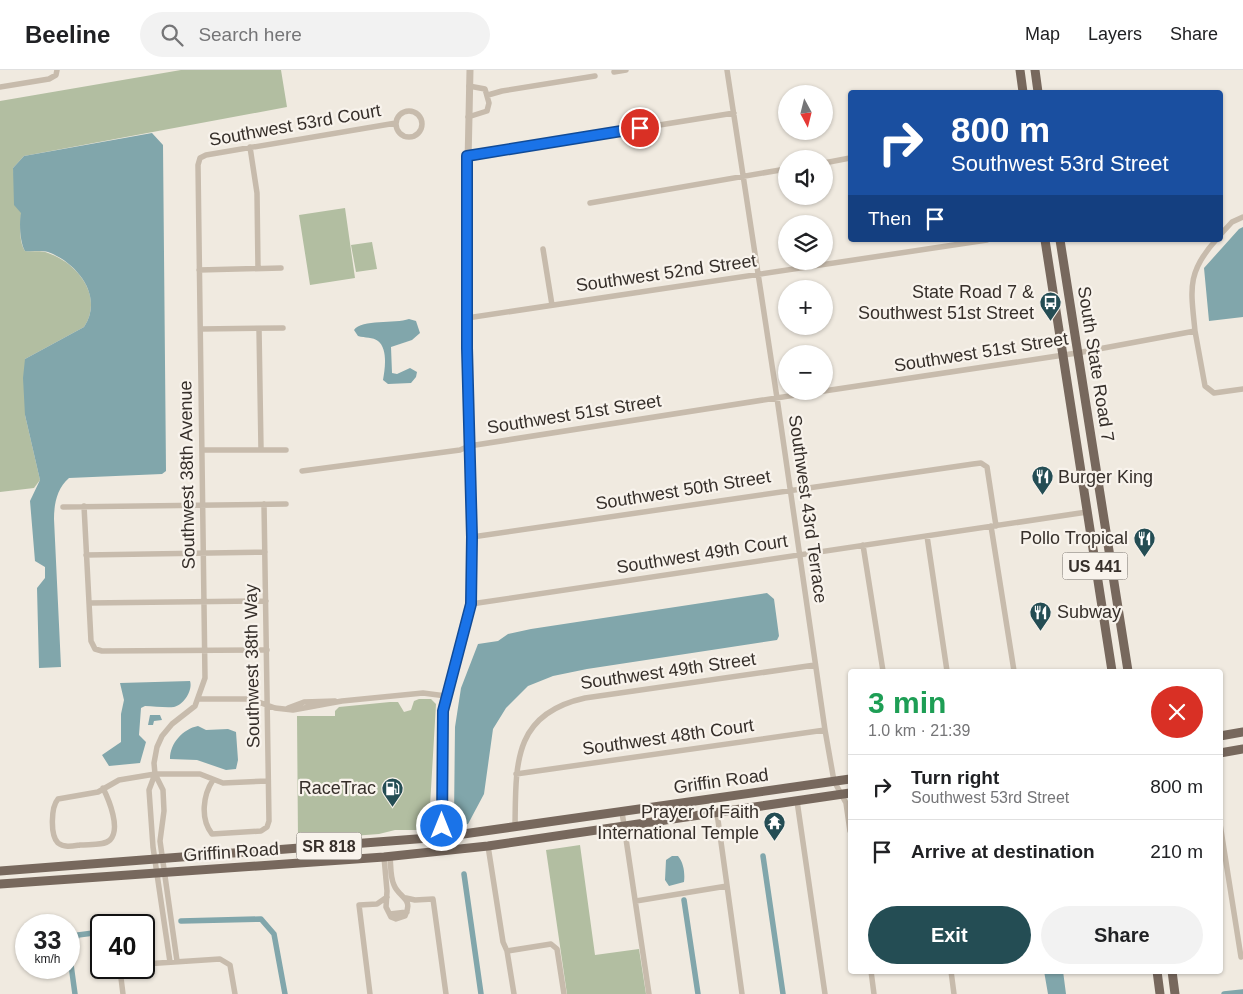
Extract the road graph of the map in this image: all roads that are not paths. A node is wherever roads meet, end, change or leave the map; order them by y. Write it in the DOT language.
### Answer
graph roads {
  1 [pos="57,70"];
  2 [pos="470,70"];
  3 [pos="626,70"];
  4 [pos="727,70"];
  5 [pos="1020,70"];
  6 [pos="1035,70"];
  7 [pos="614,72"];
  8 [pos="595,76"];
  9 [pos="469,86"];
  10 [pos="0,87"];
  11 [pos="1023,90"];
  12 [pos="1038,90"];
  13 [pos="488,96"];
  14 [pos="734,112"];
  15 [pos="468,117"];
  16 [pos="396,123"];
  17 [pos="250,147"];
  18 [pos="467,156"];
  19 [pos="200,158"];
  20 [pos="848,158"];
  21 [pos="833,161"];
  22 [pos="778,170"];
  23 [pos="744,176"];
  24 [pos="590,203"];
  25 [pos="1243,217"];
  26 [pos="1223,232"];
  27 [pos="974,242"];
  28 [pos="1045,242"];
  29 [pos="1060,242"];
  30 [pos="1215,242"];
  31 [pos="543,249"];
  32 [pos="258,268"];
  33 [pos="281,268"];
  34 [pos="199,270"];
  35 [pos="758,275"];
  36 [pos="552,305"];
  37 [pos="467,318"];
  38 [pos="283,328"];
  39 [pos="201,329"];
  40 [pos="259,329"];
  41 [pos="1195,331"];
  42 [pos="1077,352"];
  43 [pos="1062,355"];
  44 [pos="833,389"];
  45 [pos="1243,389"];
  46 [pos="777,398"];
  47 [pos="469,446"];
  48 [pos="261,449"];
  49 [pos="202,450"];
  50 [pos="286,450"];
  51 [pos="302,471"];
  52 [pos="789,489"];
  53 [pos="1084,492"];
  54 [pos="202,504"];
  55 [pos="264,504"];
  56 [pos="286,504"];
  57 [pos="84,506"];
  58 [pos="63,507"];
  59 [pos="1102,508"];
  60 [pos="1087,512"];
  61 [pos="993,526"];
  62 [pos="1106,530"];
  63 [pos="927,536"];
  64 [pos="472,537"];
  65 [pos="863,545"];
  66 [pos="265,552"];
  67 [pos="203,553"];
  68 [pos="798,554"];
  69 [pos="86,555"];
  70 [pos="204,601"];
  71 [pos="266,601"];
  72 [pos="89,603"];
  73 [pos="471,604"];
  74 [pos="205,650"];
  75 [pos="267,650"];
  76 [pos="815,665"];
  77 [pos="882,669"];
  78 [pos="947,669"];
  79 [pos="1014,669"];
  80 [pos="1112,669"];
  81 [pos="1128,669"];
  82 [pos="446,696"];
  83 [pos="198,699"];
  84 [pos="268,706"];
  85 [pos="825,730"];
  86 [pos="1243,732"];
  87 [pos="1223,735"];
  88 [pos="1243,749"];
  89 [pos="1223,752"];
  90 [pos="155,774"];
  91 [pos="516,774"];
  92 [pos="848,779"];
  93 [pos="213,780"];
  94 [pos="268,781"];
  95 [pos="834,781"];
  96 [pos="104,788"];
  97 [pos="845,793"];
  98 [pos="797,801"];
  99 [pos="622,812"];
  100 [pos="716,813"];
  101 [pos="848,817"];
  102 [pos="624,827"];
  103 [pos="515,828"];
  104 [pos="442,837"];
  105 [pos="1223,843"];
  106 [pos="488,846"];
  107 [pos="444,851"];
  108 [pos="387,856"];
  109 [pos="159,859"];
  110 [pos="0,871"];
  111 [pos="161,873"];
  112 [pos="0,884"];
  113 [pos="726,886"];
  114 [pos="386,897"];
  115 [pos="406,898"];
  116 [pos="415,900"];
  117 [pos="636,901"];
  118 [pos="377,904"];
  119 [pos="386,907"];
  120 [pos="407,909"];
  121 [pos="507,951"];
  122 [pos="1241,957"];
  123 [pos="174,962"];
  124 [pos="155,963"];
  125 [pos="871,974"];
  126 [pos="951,974"];
  127 [pos="1157,974"];
  128 [pos="1172,974"];
  129 [pos="121,979"];
  130 [pos="123,994"];
  131 [pos="235,994"];
  132 [pos="370,994"];
  133 [pos="446,994"];
  134 [pos="514,994"];
  135 [pos="564,994"];
  136 [pos="649,994"];
  137 [pos="742,994"];
  138 [pos="825,994"];
  139 [pos="874,994"];
  140 [pos="954,994"];
  141 [pos="1160,994"];
  142 [pos="1175,994"];
  1 -- 10 [label="street"];
  2 -- 9 [label="street"];
  3 -- 7 [label="street"];
  4 -- 14 [label="street, Southwest 43rd Terrace"];
  5 -- 11 [label="main road"];
  6 -- 12 [label="main road"];
  8 -- 13 [label="street"];
  9 -- 13 [label="street"];
  9 -- 15 [label="street"];
  13 -- 15 [label="street"];
  14 -- 18 [label="street"];
  14 -- 23 [label="street, Southwest 43rd Terrace"];
  15 -- 18 [label="street"];
  16 -- 16 [label="street, Southwest 53rd Court"];
  16 -- 17 [label="street, Southwest 53rd Court"];
  17 -- 19 [label="street, Southwest 53rd Court"];
  17 -- 32 [label="street"];
  18 -- 37 [label="street"];
  19 -- 34 [label="street, Southwest 38th Avenue"];
  20 -- 21 [label="street"];
  22 -- 23 [label="street"];
  23 -- 24 [label="street"];
  23 -- 35 [label="street, Southwest 43rd Terrace"];
  25 -- 26 [label="street"];
  27 -- 35 [label="street, Southwest 52nd Street"];
  28 -- 43 [label="main road, South State Road 7 / US 441"];
  29 -- 42 [label="main road, South State Road 7 / US 441"];
  30 -- 41 [label="street"];
  31 -- 36 [label="street"];
  32 -- 33 [label="street"];
  32 -- 34 [label="street"];
  34 -- 39 [label="street, Southwest 38th Avenue"];
  35 -- 36 [label="street, Southwest 52nd Street"];
  35 -- 46 [label="street, Southwest 43rd Terrace"];
  36 -- 37 [label="street, Southwest 52nd Street"];
  37 -- 47 [label="street"];
  38 -- 40 [label="street"];
  39 -- 40 [label="street"];
  39 -- 49 [label="street, Southwest 38th Avenue"];
  40 -- 48 [label="street"];
  41 -- 42 [label="street, Southwest 51st Street"];
  41 -- 45 [label="street"];
  42 -- 43 [label="street, Southwest 51st Street"];
  42 -- 59 [label="main road, South State Road 7 / US 441"];
  43 -- 44 [label="street, Southwest 51st Street"];
  43 -- 53 [label="main road, South State Road 7 / US 441"];
  46 -- 47 [label="street, Southwest 51st Street"];
  46 -- 52 [label="street, Southwest 43rd Terrace"];
  47 -- 51 [label="street, Southwest 51st Street"];
  47 -- 64 [label="street"];
  48 -- 49 [label="street"];
  48 -- 50 [label="street"];
  49 -- 54 [label="street, Southwest 38th Avenue"];
  52 -- 61 [label="street, Southwest 50th Street"];
  52 -- 64 [label="street, Southwest 50th Street"];
  52 -- 68 [label="street, Southwest 43rd Terrace"];
  53 -- 59 [label="main road"];
  53 -- 60 [label="main road, South State Road 7 / US 441"];
  54 -- 55 [label="street"];
  54 -- 57 [label="street"];
  54 -- 67 [label="street, Southwest 38th Avenue"];
  55 -- 56 [label="street"];
  55 -- 66 [label="street, Southwest 38th Way"];
  57 -- 58 [label="street"];
  57 -- 69 [label="street"];
  59 -- 62 [label="main road, South State Road 7 / US 441"];
  60 -- 61 [label="street, Southwest 49th Court"];
  60 -- 62 [label="main road"];
  60 -- 80 [label="main road, South State Road 7 / US 441"];
  61 -- 63 [label="street, Southwest 49th Court"];
  61 -- 79 [label="street"];
  62 -- 81 [label="main road, South State Road 7 / US 441"];
  63 -- 65 [label="street, Southwest 49th Court"];
  63 -- 78 [label="street"];
  64 -- 73 [label="street"];
  65 -- 68 [label="street, Southwest 49th Court"];
  65 -- 77 [label="street"];
  66 -- 67 [label="street"];
  66 -- 71 [label="street, Southwest 38th Way"];
  67 -- 69 [label="street"];
  67 -- 70 [label="street, Southwest 38th Avenue"];
  68 -- 73 [label="street, Southwest 49th Court"];
  68 -- 76 [label="street, Southwest 43rd Terrace"];
  69 -- 72 [label="street"];
  70 -- 71 [label="street"];
  70 -- 72 [label="street"];
  70 -- 74 [label="street, Southwest 38th Avenue"];
  71 -- 75 [label="street, Southwest 38th Way"];
  72 -- 74 [label="street"];
  73 -- 82 [label="street"];
  74 -- 75 [label="street"];
  74 -- 83 [label="street, Southwest 38th Avenue"];
  75 -- 84 [label="street, Southwest 38th Way"];
  76 -- 85 [label="street, Southwest 43rd Terrace"];
  76 -- 91 [label="street, Southwest 49th Street"];
  82 -- 84 [label="street"];
  82 -- 104 [label="street"];
  83 -- 84 [label="street"];
  83 -- 90 [label="street, Southwest 38th Avenue"];
  84 -- 94 [label="street, Southwest 38th Way"];
  85 -- 91 [label="street, Southwest 48th Court"];
  85 -- 95 [label="street, Southwest 43rd Terrace"];
  86 -- 87 [label="main road"];
  88 -- 89 [label="main road"];
  90 -- 93 [label="street"];
  90 -- 96 [label="street"];
  90 -- 109 [label="street, Southwest 38th Avenue"];
  90 -- 109 [label="street, Southwest 38th Avenue"];
  91 -- 103 [label="street"];
  92 -- 95 [label="main road, Griffin Road / SR 818"];
  93 -- 94 [label="street"];
  93 -- 94 [label="street, Southwest 38th Way"];
  95 -- 97 [label="street, Southwest 43rd Terrace"];
  95 -- 99 [label="main road, Griffin Road / SR 818"];
  96 -- 96 [label="street"];
  97 -- 98 [label="main road, Griffin Road / SR 818"];
  97 -- 101 [label="street, Southwest 43rd Terrace"];
  98 -- 100 [label="main road, Griffin Road / SR 818"];
  98 -- 138 [label="street"];
  99 -- 102 [label="street"];
  99 -- 103 [label="main road, Griffin Road / SR 818"];
  100 -- 102 [label="main road, Griffin Road / SR 818"];
  100 -- 113 [label="street"];
  102 -- 106 [label="main road, Griffin Road / SR 818"];
  102 -- 117 [label="street"];
  103 -- 104 [label="main road, Griffin Road / SR 818"];
  104 -- 107 [label="street"];
  104 -- 109 [label="main road, Griffin Road / SR 818"];
  105 -- 122 [label="street"];
  106 -- 107 [label="main road, Griffin Road / SR 818"];
  106 -- 121 [label="street"];
  107 -- 108 [label="main road, Griffin Road / SR 818"];
  108 -- 111 [label="main road, Griffin Road / SR 818"];
  108 -- 114 [label="street"];
  108 -- 115 [label="street"];
  109 -- 110 [label="main road, Griffin Road / SR 818"];
  109 -- 111 [label="street, Southwest 38th Avenue"];
  111 -- 112 [label="main road, Griffin Road / SR 818"];
  111 -- 123 [label="street, Southwest 38th Avenue"];
  113 -- 117 [label="street"];
  113 -- 137 [label="street"];
  114 -- 118 [label="street"];
  114 -- 119 [label="street"];
  115 -- 116 [label="street"];
  115 -- 120 [label="street"];
  116 -- 120 [label="street"];
  116 -- 133 [label="street"];
  117 -- 136 [label="street"];
  118 -- 119 [label="street"];
  118 -- 132 [label="street"];
  119 -- 120 [label="street"];
  121 -- 134 [label="street"];
  121 -- 135 [label="street"];
  123 -- 124 [label="street"];
  123 -- 131 [label="street"];
  125 -- 139 [label="street"];
  126 -- 140 [label="street"];
  127 -- 141 [label="main road"];
  128 -- 142 [label="main road"];
  129 -- 130 [label="street"];
}
